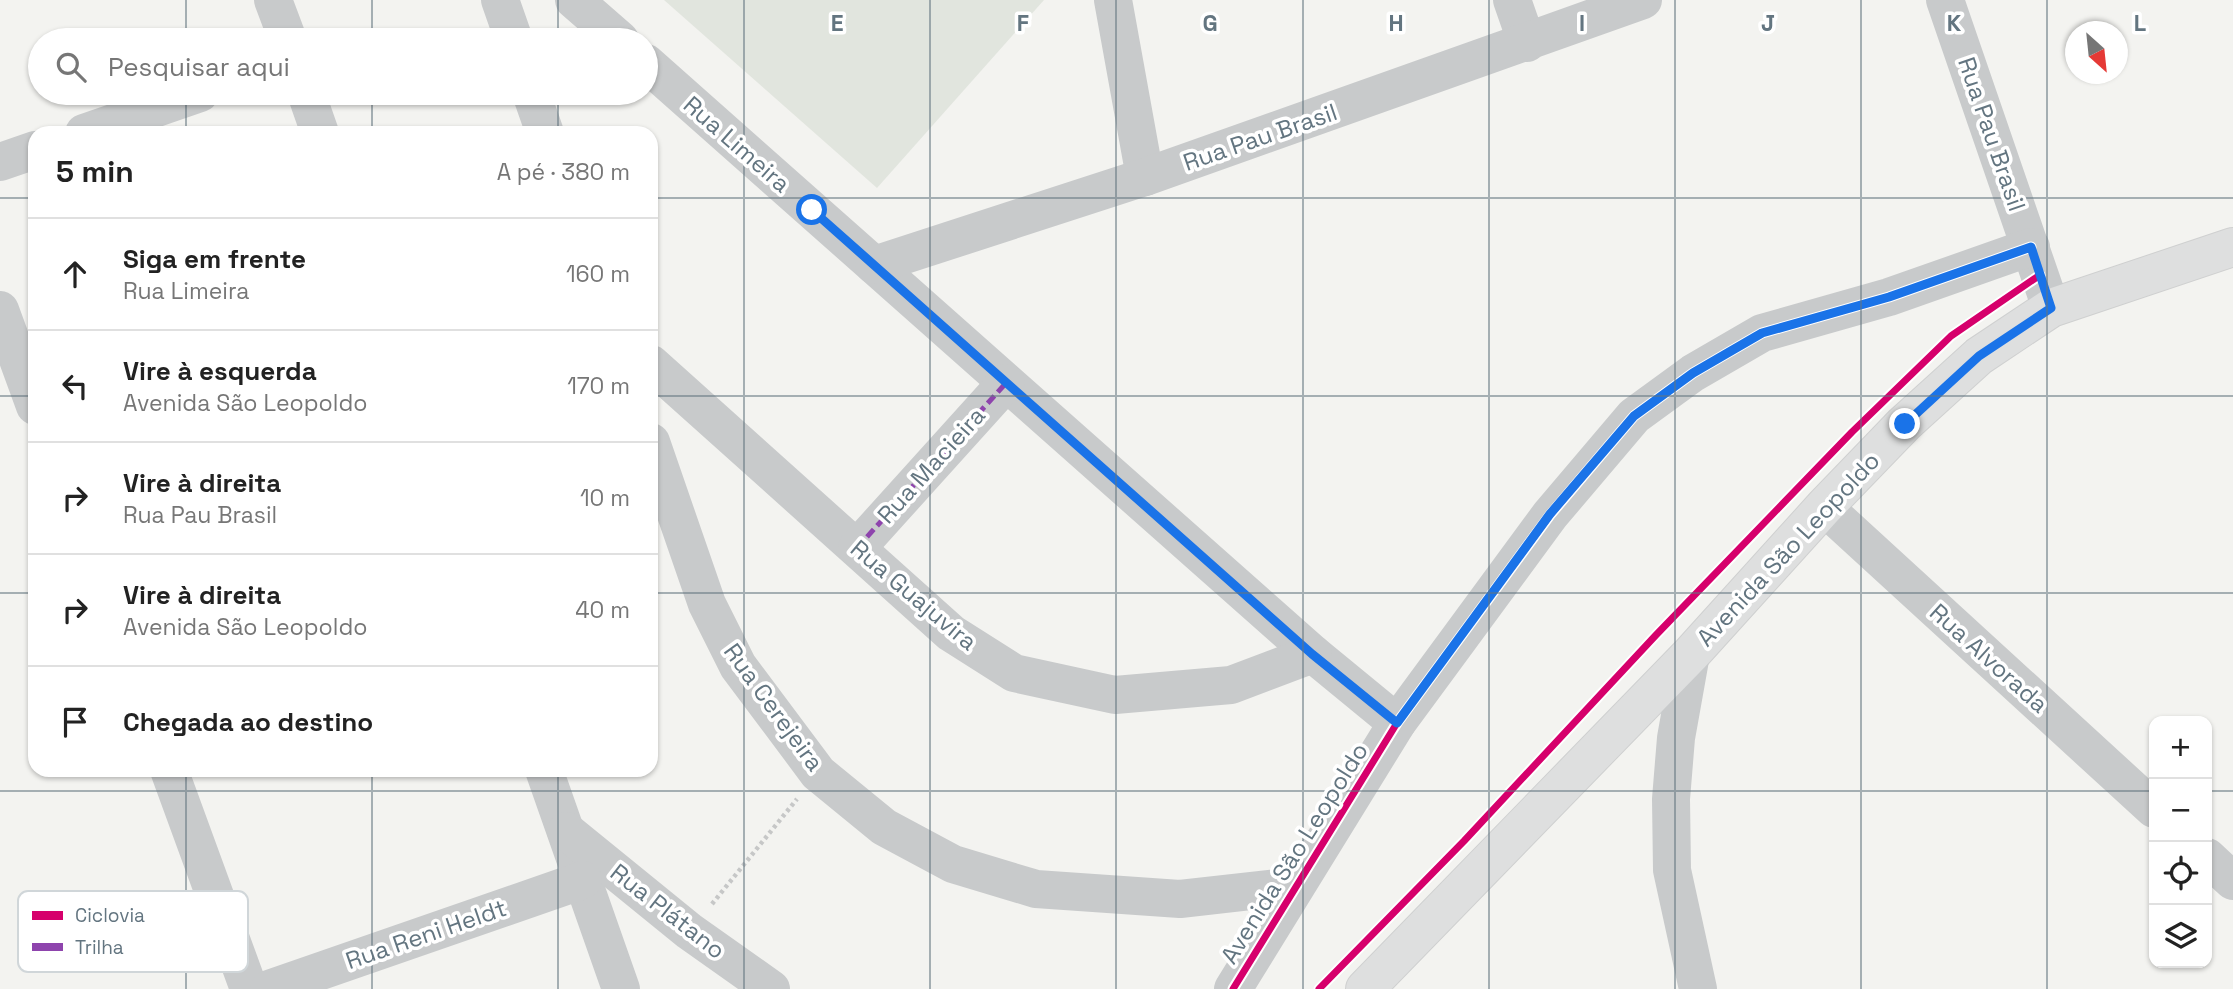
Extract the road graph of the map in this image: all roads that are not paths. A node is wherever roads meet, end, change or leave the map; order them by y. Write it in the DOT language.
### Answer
graph roads {
  1 [pos="273,0"];
  2 [pos="500,0"];
  3 [pos="574,0"];
  4 [pos="1113,0"];
  5 [pos="1512,0"];
  6 [pos="1643,0"];
  7 [pos="1945,0"];
  8 [pos="284,28"];
  9 [pos="509,28"];
  10 [pos="606,28"];
  11 [pos="1527,43"];
  12 [pos="658,74"];
  13 [pos="165,105"];
  14 [pos="310,105"];
  15 [pos="535,105"];
  16 [pos="103,126"];
  17 [pos="318,126"];
  18 [pos="543,126"];
  19 [pos="28,152"];
  20 [pos="0,162"];
  21 [pos="1146,177"];
  22 [pos="2031,247"];
  23 [pos="2233,247"];
  24 [pos="874,265"];
  25 [pos="2051,308"];
  26 [pos="0,310"];
  27 [pos="658,370"];
  28 [pos="1006,383"];
  29 [pos="28,387"];
  30 [pos="658,463"];
  31 [pos="1824,507"];
  32 [pos="857,548"];
  33 [pos="1312,654"];
  34 [pos="1691,654"];
  35 [pos="1397,723"];
  36 [pos="172,777"];
  37 [pos="547,777"];
  38 [pos="2149,804"];
  39 [pos="566,831"];
  40 [pos="2212,862"];
  41 [pos="583,880"];
  42 [pos="2233,881"];
  43 [pos="1294,886"];
  44 [pos="213,891"];
  45 [pos="243,972"];
  46 [pos="249,989"];
  47 [pos="269,989"];
  48 [pos="621,989"];
  49 [pos="771,989"];
  50 [pos="1233,989"];
  51 [pos="1365,989"];
  52 [pos="1699,989"];
  1 -- 8 [label="street"];
  2 -- 9 [label="street"];
  3 -- 10 [label="street"];
  4 -- 21 [label="street"];
  5 -- 11 [label="street"];
  6 -- 11 [label="street, Rua Pau Brasil"];
  7 -- 22 [label="street, Rua Pau Brasil"];
  11 -- 21 [label="street, Rua Pau Brasil"];
  12 -- 24 [label="street, Rua Limeira"];
  13 -- 16 [label="street"];
  14 -- 17 [label="street"];
  15 -- 18 [label="street"];
  19 -- 20 [label="street"];
  21 -- 24 [label="street, Rua Pau Brasil"];
  22 -- 25 [label="street, Rua Pau Brasil"];
  22 -- 35 [label="street, Avenida São Leopoldo"];
  23 -- 25 [label="main road, Avenida São Leopoldo"];
  24 -- 28 [label="street, Rua Limeira"];
  25 -- 31 [label="main road, Avenida São Leopoldo"];
  26 -- 29 [label="street"];
  27 -- 32 [label="street, Rua Guajuvira"];
  28 -- 32 [label="street, Rua Macieira"];
  28 -- 33 [label="street, Rua Limeira"];
  30 -- 43 [label="street, Rua Cerejeira"];
  31 -- 34 [label="main road, Avenida São Leopoldo"];
  31 -- 38 [label="street, Rua Alvorada"];
  32 -- 33 [label="street, Rua Guajuvira"];
  33 -- 35 [label="street, Rua Limeira"];
  34 -- 51 [label="main road, Avenida São Leopoldo"];
  34 -- 52 [label="street"];
  35 -- 43 [label="street, Avenida São Leopoldo"];
  36 -- 44 [label="street"];
  37 -- 39 [label="street"];
  39 -- 41 [label="street"];
  39 -- 49 [label="street, Rua Plátano"];
  40 -- 42 [label="street"];
  41 -- 47 [label="street, Rua Reni Heldt"];
  41 -- 48 [label="street"];
  43 -- 50 [label="street, Avenida São Leopoldo"];
  45 -- 46 [label="street"];
}
